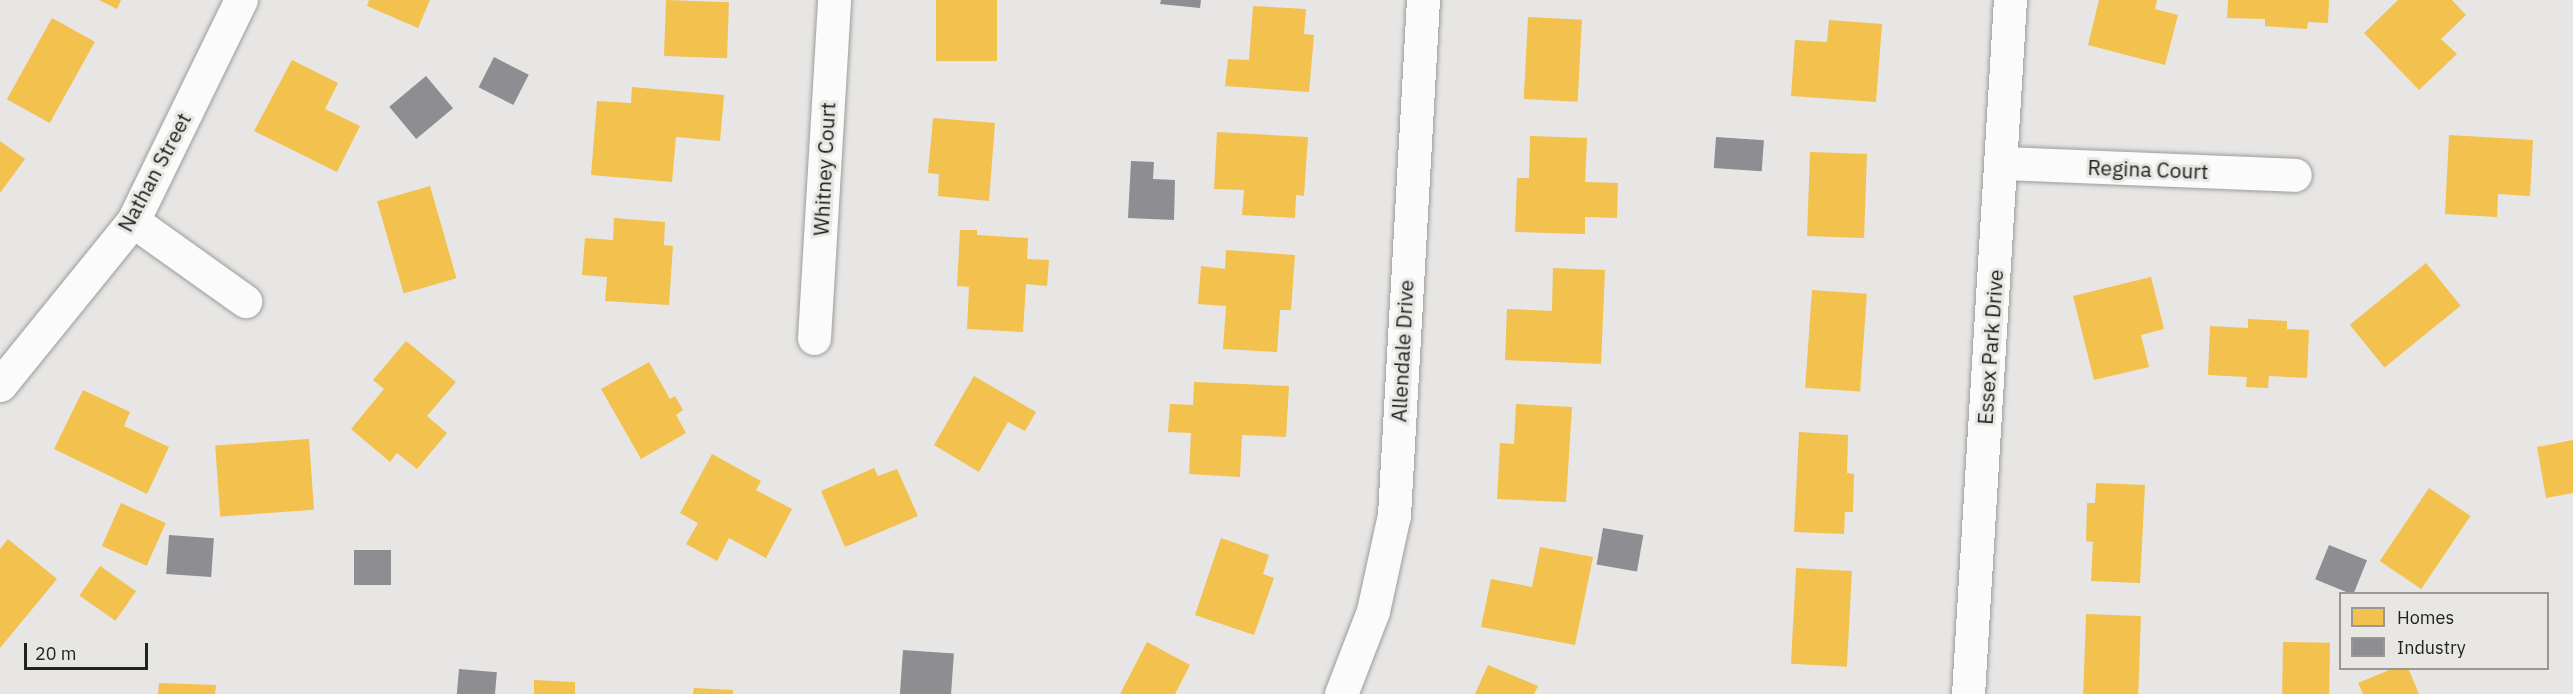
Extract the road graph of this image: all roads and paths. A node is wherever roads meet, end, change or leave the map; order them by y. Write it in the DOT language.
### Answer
graph roads {
  1 [pos="241,0"];
  2 [pos="834,0"];
  3 [pos="1424,0"];
  4 [pos="2010,0"];
  5 [pos="2002,163"];
  6 [pos="2295,176"];
  7 [pos="133,221"];
  8 [pos="245,301"];
  9 [pos="814,338"];
  10 [pos="0,385"];
  11 [pos="1341,694"];
  12 [pos="1968,694"];
  1 -- 7 [label="street, Nathan Street"];
  2 -- 9 [label="street, Whitney Court"];
  3 -- 11 [label="street, Allendale Drive"];
  4 -- 5 [label="street, Essex Park Drive"];
  5 -- 6 [label="street, Regina Court"];
  5 -- 12 [label="street, Essex Park Drive"];
  7 -- 8 [label="street"];
  7 -- 10 [label="street, Nathan Street"];
}
